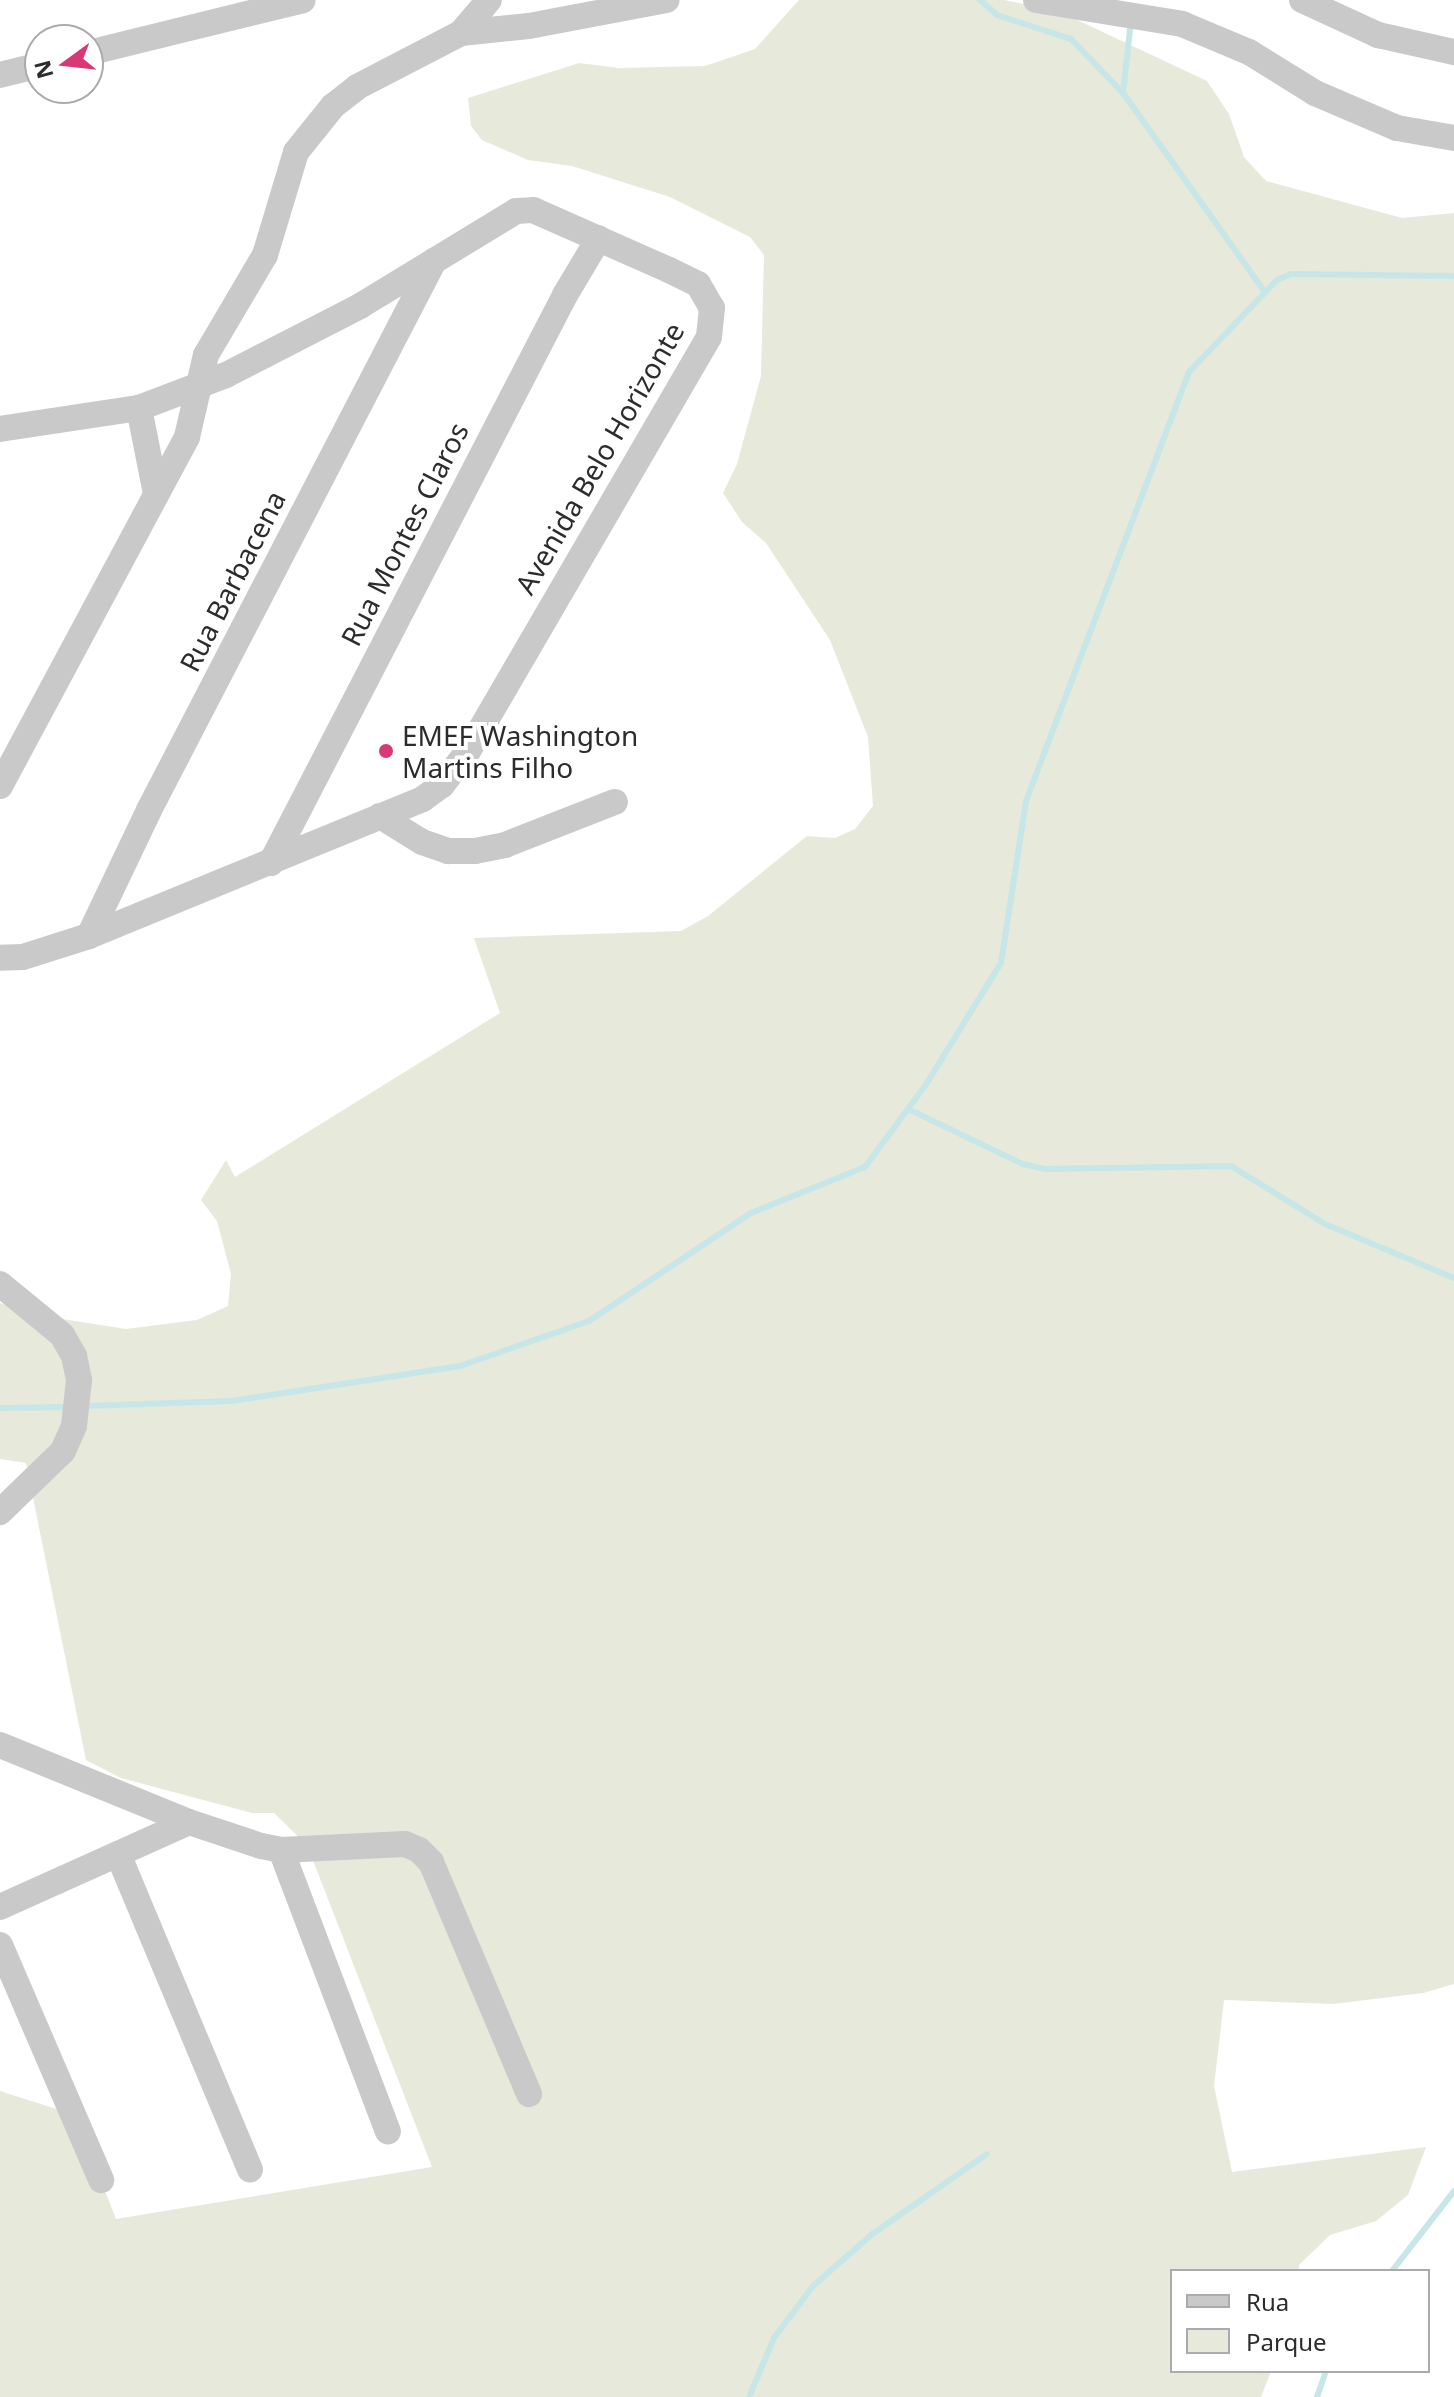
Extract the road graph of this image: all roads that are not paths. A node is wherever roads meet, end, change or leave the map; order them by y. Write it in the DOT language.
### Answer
graph roads {
  1 [pos="303,0"];
  2 [pos="489,0"];
  3 [pos="1036,0"];
  4 [pos="1302,0"];
  5 [pos="654,1"];
  6 [pos="461,33"];
  7 [pos="104,49"];
  8 [pos="1454,52"];
  9 [pos="24,69"];
  10 [pos="0,75"];
  11 [pos="1454,138"];
  12 [pos="599,238"];
  13 [pos="436,258"];
  14 [pos="197,386"];
  15 [pos="139,408"];
  16 [pos="0,429"];
  17 [pos="156,494"];
  18 [pos="0,786"];
  19 [pos="615,802"];
  20 [pos="380,816"];
  21 [pos="271,863"];
  22 [pos="89,936"];
  23 [pos="0,958"];
  24 [pos="0,1284"];
  25 [pos="0,1512"];
  26 [pos="0,1745"];
  27 [pos="189,1822"];
  28 [pos="281,1850"];
  29 [pos="118,1854"];
  30 [pos="0,1907"];
  31 [pos="0,1945"];
  32 [pos="529,2094"];
  33 [pos="388,2131"];
  34 [pos="250,2170"];
  35 [pos="101,2180"];
  1 -- 7 [label="street"];
  2 -- 6 [label="street"];
  3 -- 11 [label="street"];
  4 -- 8 [label="street"];
  5 -- 6 [label="street"];
  6 -- 14 [label="street"];
  9 -- 10 [label="street"];
  12 -- 13 [label="street, Avenida Belo Horizonte"];
  12 -- 20 [label="street, Avenida Belo Horizonte"];
  12 -- 21 [label="street, Rua Montes Claros"];
  13 -- 14 [label="street, Avenida Belo Horizonte"];
  13 -- 22 [label="street, Rua Barbacena"];
  14 -- 15 [label="street, Avenida Belo Horizonte"];
  14 -- 17 [label="street"];
  15 -- 16 [label="street, Avenida Belo Horizonte"];
  15 -- 17 [label="street"];
  17 -- 18 [label="street"];
  19 -- 20 [label="street"];
  20 -- 21 [label="street, Avenida Belo Horizonte"];
  21 -- 22 [label="street, Avenida Belo Horizonte"];
  22 -- 23 [label="street, Avenida Belo Horizonte"];
  24 -- 25 [label="street"];
  26 -- 27 [label="street"];
  27 -- 28 [label="street"];
  27 -- 29 [label="street"];
  28 -- 32 [label="street"];
  28 -- 33 [label="street"];
  29 -- 30 [label="street"];
  29 -- 34 [label="street"];
  31 -- 35 [label="street"];
}
